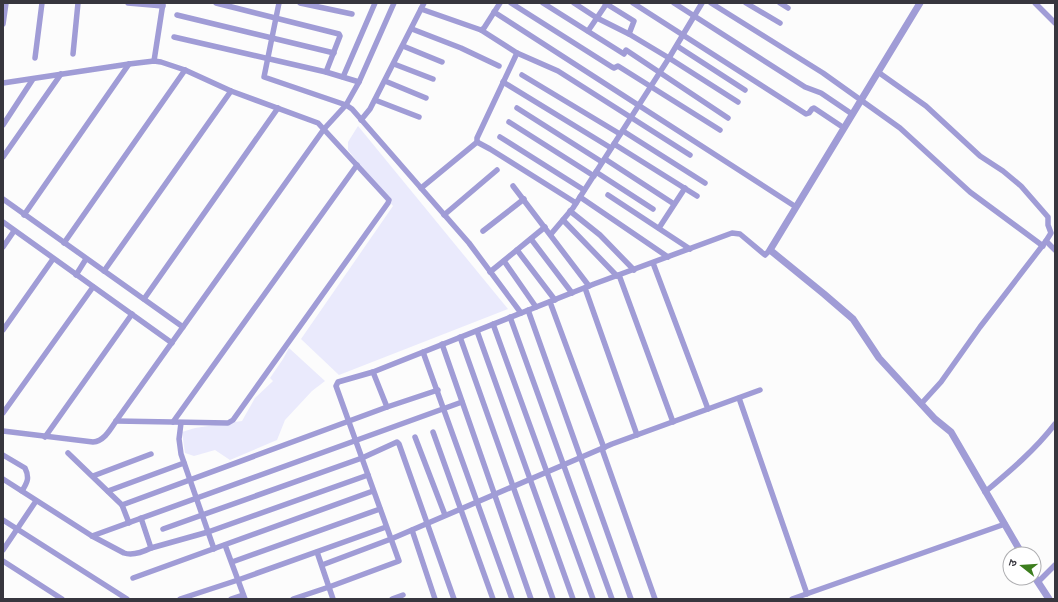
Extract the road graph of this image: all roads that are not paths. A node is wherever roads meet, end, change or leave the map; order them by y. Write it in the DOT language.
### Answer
graph roads {
  1 [pos="6,3"];
  2 [pos="42,3"];
  3 [pos="78,3"];
  4 [pos="128,3"];
  5 [pos="216,3"];
  6 [pos="279,3"];
  7 [pos="300,3"];
  8 [pos="375,3"];
  9 [pos="394,3"];
  10 [pos="500,3"];
  11 [pos="511,3"];
  12 [pos="543,3"];
  13 [pos="574,3"];
  14 [pos="606,3"];
  15 [pos="633,3"];
  16 [pos="674,3"];
  17 [pos="702,3"];
  18 [pos="746,3"];
  19 [pos="780,3"];
  20 [pos="920,3"];
  21 [pos="1036,3"];
  22 [pos="714,4"];
  23 [pos="163,5"];
  24 [pos="423,6"];
  25 [pos="788,8"];
  26 [pos="494,12"];
  27 [pos="352,14"];
  28 [pos="177,15"];
  29 [pos="695,16"];
  30 [pos="276,18"];
  31 [pos="597,18"];
  32 [pos="780,23"];
  33 [pos="1055,23"];
  34 [pos="3,24"];
  35 [pos="412,29"];
  36 [pos="481,30"];
  37 [pos="588,31"];
  38 [pos="629,34"];
  39 [pos="683,36"];
  40 [pos="174,37"];
  41 [pos="272,39"];
  42 [pos="403,46"];
  43 [pos="677,46"];
  44 [pos="334,53"];
  45 [pos="518,53"];
  46 [pos="74,54"];
  47 [pos="35,58"];
  48 [pos="669,58"];
  49 [pos="268,59"];
  50 [pos="154,61"];
  51 [pos="442,62"];
  52 [pos="129,64"];
  53 [pos="394,64"];
  54 [pos="499,66"];
  55 [pos="185,70"];
  56 [pos="326,72"];
  57 [pos="878,72"];
  58 [pos="660,73"];
  59 [pos="61,74"];
  60 [pos="522,75"];
  61 [pos="343,77"];
  62 [pos="33,79"];
  63 [pos="433,79"];
  64 [pos="385,81"];
  65 [pos="359,82"];
  66 [pos="503,82"];
  67 [pos="3,83"];
  68 [pos="651,86"];
  69 [pos="745,90"];
  70 [pos="231,91"];
  71 [pos="426,98"];
  72 [pos="375,100"];
  73 [pos="861,100"];
  74 [pos="738,102"];
  75 [pos="346,105"];
  76 [pos="639,105"];
  77 [pos="278,108"];
  78 [pos="517,108"];
  79 [pos="852,114"];
  80 [pos="419,117"];
  81 [pos="632,117"];
  82 [pos="728,118"];
  83 [pos="361,120"];
  84 [pos="509,122"];
  85 [pos="3,125"];
  86 [pos="844,128"];
  87 [pos="324,129"];
  88 [pos="720,130"];
  89 [pos="621,133"];
  90 [pos="500,137"];
  91 [pos="477,142"];
  92 [pos="613,146"];
  93 [pos="690,155"];
  94 [pos="3,157"];
  95 [pos="603,160"];
  96 [pos="357,165"];
  97 [pos="497,170"];
  98 [pos="595,174"];
  99 [pos="705,183"];
  100 [pos="513,186"];
  101 [pos="420,188"];
  102 [pos="685,188"];
  103 [pos="584,190"];
  104 [pos="608,195"];
  105 [pos="697,196"];
  106 [pos="580,197"];
  107 [pos="3,199"];
  108 [pos="524,199"];
  109 [pos="576,203"];
  110 [pos="674,204"];
  111 [pos="796,207"];
  112 [pos="653,209"];
  113 [pos="570,211"];
  114 [pos="24,215"];
  115 [pos="444,215"];
  116 [pos="563,220"];
  117 [pos="3,222"];
  118 [pos="545,227"];
  119 [pos="659,228"];
  120 [pos="14,231"];
  121 [pos="483,232"];
  122 [pos="551,234"];
  123 [pos="531,239"];
  124 [pos="64,243"];
  125 [pos="1044,244"];
  126 [pos="3,247"];
  127 [pos="690,249"];
  128 [pos="517,250"];
  129 [pos="770,250"];
  130 [pos="1055,250"];
  131 [pos="668,257"];
  132 [pos="53,259"];
  133 [pos="86,259"];
  134 [pos="504,261"];
  135 [pos="653,263"];
  136 [pos="634,270"];
  137 [pos="104,271"];
  138 [pos="490,272"];
  139 [pos="76,275"];
  140 [pos="618,276"];
  141 [pos="93,287"];
  142 [pos="587,287"];
  143 [pos="572,293"];
  144 [pos="144,299"];
  145 [pos="552,301"];
  146 [pos="536,307"];
  147 [pos="528,310"];
  148 [pos="521,313"];
  149 [pos="132,314"];
  150 [pos="510,317"];
  151 [pos="493,324"];
  152 [pos="183,327"];
  153 [pos="3,330"];
  154 [pos="477,330"];
  155 [pos="460,337"];
  156 [pos="172,343"];
  157 [pos="442,344"];
  158 [pos="424,352"];
  159 [pos="373,372"];
  160 [pos="438,390"];
  161 [pos="760,390"];
  162 [pos="739,398"];
  163 [pos="462,402"];
  164 [pos="921,404"];
  165 [pos="387,407"];
  166 [pos="444,408"];
  167 [pos="708,409"];
  168 [pos="3,412"];
  169 [pos="116,421"];
  170 [pos="173,422"];
  171 [pos="180,422"];
  172 [pos="348,422"];
  173 [pos="673,422"];
  174 [pos="1055,424"];
  175 [pos="3,431"];
  176 [pos="433,432"];
  177 [pos="637,435"];
  178 [pos="45,437"];
  179 [pos="416,437"];
  180 [pos="355,440"];
  181 [pos="603,448"];
  182 [pos="68,453"];
  183 [pos="151,454"];
  184 [pos="3,456"];
  185 [pos="581,457"];
  186 [pos="362,458"];
  187 [pos="184,464"];
  188 [pos="564,464"];
  189 [pos="547,472"];
  190 [pos="368,474"];
  191 [pos="93,476"];
  192 [pos="3,479"];
  193 [pos="530,479"];
  194 [pos="190,480"];
  195 [pos="513,486"];
  196 [pos="22,491"];
  197 [pos="108,491"];
  198 [pos="374,491"];
  199 [pos="985,492"];
  200 [pos="494,494"];
  201 [pos="196,498"];
  202 [pos="36,500"];
  203 [pos="478,501"];
  204 [pos="122,505"];
  205 [pos="461,508"];
  206 [pos="380,509"];
  207 [pos="202,515"];
  208 [pos="445,515"];
  209 [pos="140,518"];
  210 [pos="3,520"];
  211 [pos="129,523"];
  212 [pos="428,523"];
  213 [pos="1005,524"];
  214 [pos="386,527"];
  215 [pos="17,529"];
  216 [pos="164,529"];
  217 [pos="412,530"];
  218 [pos="208,532"];
  219 [pos="92,536"];
  220 [pos="391,539"];
  221 [pos="225,545"];
  222 [pos="1017,546"];
  223 [pos="151,548"];
  224 [pos="214,549"];
  225 [pos="3,550"];
  226 [pos="317,552"];
  227 [pos="3,561"];
  228 [pos="232,562"];
  229 [pos="322,565"];
  230 [pos="1055,565"];
  231 [pos="1042,575"];
  232 [pos="133,578"];
  233 [pos="238,580"];
  234 [pos="1041,586"];
  235 [pos="329,587"];
  236 [pos="807,594"];
  237 [pos="403,595"];
  238 [pos="244,597"];
  239 [pos="62,599"];
  240 [pos="127,599"];
  241 [pos="180,599"];
  242 [pos="231,599"];
  243 [pos="294,599"];
  244 [pos="333,599"];
  245 [pos="392,599"];
  246 [pos="435,599"];
  247 [pos="454,599"];
  248 [pos="493,599"];
  249 [pos="512,599"];
  250 [pos="531,599"];
  251 [pos="554,599"];
  252 [pos="573,599"];
  253 [pos="593,599"];
  254 [pos="612,599"];
  255 [pos="631,599"];
  256 [pos="655,599"];
  257 [pos="792,599"];
  258 [pos="1049,599"];
  1 -- 34 [label="street"];
  2 -- 47 [label="street"];
  3 -- 46 [label="street"];
  4 -- 23 [label="street"];
  5 -- 30 [label="street"];
  6 -- 30 [label="street"];
  7 -- 27 [label="street"];
  8 -- 61 [label="street"];
  9 -- 65 [label="street"];
  10 -- 26 [label="street"];
  11 -- 68 [label="street"];
  12 -- 37 [label="street"];
  13 -- 31 [label="street"];
  14 -- 31 [label="street"];
  14 -- 38 [label="street"];
  15 -- 39 [label="street"];
  16 -- 29 [label="street"];
  17 -- 29 [label="street"];
  18 -- 32 [label="street"];
  19 -- 25 [label="street"];
  20 -- 57 [label="street"];
  21 -- 33 [label="street"];
  22 -- 73 [label="street"];
  23 -- 50 [label="street"];
  24 -- 35 [label="street"];
  24 -- 36 [label="street"];
  26 -- 36 [label="street"];
  26 -- 76 [label="street"];
  28 -- 41 [label="street"];
  29 -- 39 [label="street"];
  29 -- 79 [label="street"];
  30 -- 41 [label="street"];
  30 -- 44 [label="street"];
  31 -- 37 [label="street"];
  31 -- 38 [label="street"];
  35 -- 42 [label="street"];
  35 -- 54 [label="street"];
  36 -- 45 [label="street"];
  37 -- 58 [label="street"];
  38 -- 48 [label="street"];
  39 -- 43 [label="street"];
  39 -- 86 [label="street"];
  40 -- 49 [label="street"];
  41 -- 44 [label="street"];
  41 -- 49 [label="street"];
  42 -- 51 [label="street"];
  42 -- 53 [label="street"];
  43 -- 48 [label="street"];
  43 -- 69 [label="street"];
  44 -- 56 [label="street"];
  45 -- 66 [label="street"];
  45 -- 81 [label="street"];
  48 -- 58 [label="street"];
  48 -- 74 [label="street"];
  49 -- 56 [label="street"];
  49 -- 75 [label="street"];
  50 -- 52 [label="street"];
  50 -- 55 [label="street"];
  52 -- 59 [label="street"];
  52 -- 114 [label="street"];
  53 -- 63 [label="street"];
  53 -- 64 [label="street"];
  55 -- 70 [label="street"];
  55 -- 124 [label="street"];
  56 -- 61 [label="street"];
  57 -- 73 [label="street"];
  57 -- 125 [label="street"];
  58 -- 68 [label="street"];
  58 -- 82 [label="street"];
  59 -- 62 [label="street"];
  59 -- 94 [label="street"];
  60 -- 89 [label="street"];
  61 -- 65 [label="street"];
  62 -- 67 [label="street"];
  62 -- 85 [label="street"];
  64 -- 71 [label="street"];
  64 -- 72 [label="street"];
  65 -- 75 [label="street"];
  66 -- 91 [label="street"];
  66 -- 92 [label="street"];
  68 -- 76 [label="street"];
  68 -- 88 [label="street"];
  70 -- 77 [label="street"];
  70 -- 137 [label="street"];
  72 -- 80 [label="street"];
  72 -- 83 [label="street"];
  73 -- 79 [label="street"];
  73 -- 125 [label="street"];
  75 -- 83 [label="street"];
  75 -- 87 [label="street"];
  76 -- 81 [label="street"];
  76 -- 111 [label="street"];
  77 -- 87 [label="street"];
  77 -- 144 [label="street"];
  78 -- 95 [label="street"];
  79 -- 86 [label="street"];
  81 -- 89 [label="street"];
  81 -- 93 [label="street"];
  83 -- 101 [label="street"];
  84 -- 98 [label="street"];
  86 -- 111 [label="street"];
  87 -- 96 [label="street"];
  87 -- 152 [label="street"];
  89 -- 92 [label="street"];
  89 -- 99 [label="street"];
  90 -- 103 [label="street"];
  91 -- 101 [label="street"];
  91 -- 109 [label="street"];
  92 -- 95 [label="street"];
  92 -- 102 [label="street"];
  95 -- 98 [label="street"];
  95 -- 110 [label="street"];
  96 -- 170 [label="street"];
  96 -- 171 [label="street"];
  97 -- 115 [label="street"];
  98 -- 103 [label="street"];
  98 -- 112 [label="street"];
  100 -- 108 [label="street"];
  101 -- 115 [label="street"];
  102 -- 105 [label="street"];
  102 -- 110 [label="street"];
  103 -- 106 [label="street"];
  104 -- 119 [label="street"];
  106 -- 109 [label="street"];
  106 -- 131 [label="street"];
  107 -- 114 [label="street"];
  108 -- 118 [label="street"];
  108 -- 121 [label="street"];
  109 -- 113 [label="street"];
  110 -- 119 [label="street"];
  111 -- 129 [label="street"];
  113 -- 116 [label="street"];
  113 -- 136 [label="street"];
  114 -- 124 [label="street"];
  115 -- 138 [label="street"];
  116 -- 122 [label="street"];
  116 -- 140 [label="street"];
  117 -- 120 [label="street"];
  118 -- 122 [label="street"];
  118 -- 123 [label="street"];
  119 -- 127 [label="street"];
  120 -- 126 [label="street"];
  120 -- 132 [label="street"];
  122 -- 142 [label="street"];
  123 -- 128 [label="street"];
  123 -- 143 [label="street"];
  124 -- 133 [label="street"];
  125 -- 130 [label="street"];
  125 -- 164 [label="street"];
  127 -- 129 [label="street"];
  127 -- 131 [label="street"];
  128 -- 134 [label="street"];
  128 -- 145 [label="street"];
  129 -- 164 [label="street"];
  131 -- 135 [label="street"];
  132 -- 139 [label="street"];
  132 -- 153 [label="street"];
  133 -- 137 [label="street"];
  133 -- 139 [label="street"];
  134 -- 138 [label="street"];
  134 -- 146 [label="street"];
  135 -- 136 [label="street"];
  135 -- 167 [label="street"];
  136 -- 140 [label="street"];
  137 -- 144 [label="street"];
  138 -- 148 [label="street"];
  139 -- 141 [label="street"];
  140 -- 142 [label="street"];
  140 -- 173 [label="street"];
  141 -- 149 [label="street"];
  141 -- 168 [label="street"];
  142 -- 143 [label="street"];
  142 -- 177 [label="street"];
  143 -- 145 [label="street"];
  144 -- 152 [label="street"];
  145 -- 146 [label="street"];
  145 -- 181 [label="street"];
  146 -- 147 [label="street"];
  147 -- 148 [label="street"];
  147 -- 185 [label="street"];
  148 -- 150 [label="street"];
  149 -- 156 [label="street"];
  149 -- 178 [label="street"];
  150 -- 151 [label="street"];
  150 -- 188 [label="street"];
  151 -- 154 [label="street"];
  151 -- 189 [label="street"];
  152 -- 156 [label="street"];
  154 -- 155 [label="street"];
  154 -- 193 [label="street"];
  155 -- 157 [label="street"];
  155 -- 195 [label="street"];
  156 -- 169 [label="street"];
  157 -- 158 [label="street"];
  157 -- 163 [label="street"];
  158 -- 159 [label="street"];
  158 -- 160 [label="street"];
  159 -- 165 [label="street"];
  159 -- 172 [label="street"];
  160 -- 165 [label="street"];
  160 -- 166 [label="street"];
  161 -- 162 [label="street"];
  162 -- 167 [label="street"];
  162 -- 236 [label="street"];
  163 -- 166 [label="street"];
  163 -- 200 [label="street"];
  164 -- 199 [label="street"];
  165 -- 172 [label="street"];
  166 -- 180 [label="street"];
  166 -- 203 [label="street"];
  167 -- 173 [label="street"];
  169 -- 170 [label="street"];
  169 -- 178 [label="street"];
  170 -- 171 [label="street"];
  171 -- 187 [label="street"];
  172 -- 180 [label="street"];
  172 -- 194 [label="street"];
  173 -- 177 [label="street"];
  174 -- 199 [label="street"];
  175 -- 178 [label="street"];
  176 -- 205 [label="street"];
  177 -- 181 [label="street"];
  179 -- 208 [label="street"];
  180 -- 186 [label="street"];
  180 -- 201 [label="street"];
  181 -- 185 [label="street"];
  181 -- 256 [label="street"];
  182 -- 191 [label="street"];
  183 -- 191 [label="street"];
  184 -- 196 [label="street"];
  185 -- 188 [label="street"];
  185 -- 255 [label="street"];
  186 -- 190 [label="street"];
  186 -- 207 [label="street"];
  186 -- 212 [label="street"];
  187 -- 194 [label="street"];
  187 -- 197 [label="street"];
  188 -- 189 [label="street"];
  188 -- 254 [label="street"];
  189 -- 193 [label="street"];
  189 -- 253 [label="street"];
  190 -- 198 [label="street"];
  190 -- 218 [label="street"];
  191 -- 197 [label="street"];
  192 -- 196 [label="street"];
  193 -- 195 [label="street"];
  193 -- 252 [label="street"];
  194 -- 201 [label="street"];
  194 -- 204 [label="street"];
  195 -- 200 [label="street"];
  195 -- 251 [label="street"];
  196 -- 202 [label="street"];
  197 -- 204 [label="street"];
  198 -- 206 [label="street"];
  198 -- 221 [label="street"];
  199 -- 213 [label="street"];
  200 -- 203 [label="street"];
  200 -- 250 [label="street"];
  201 -- 207 [label="street"];
  201 -- 209 [label="street"];
  202 -- 215 [label="street"];
  202 -- 219 [label="street"];
  203 -- 205 [label="street"];
  203 -- 249 [label="street"];
  204 -- 211 [label="street"];
  205 -- 208 [label="street"];
  205 -- 248 [label="street"];
  206 -- 214 [label="street"];
  206 -- 228 [label="street"];
  207 -- 216 [label="street"];
  207 -- 218 [label="street"];
  208 -- 212 [label="street"];
  209 -- 211 [label="street"];
  209 -- 223 [label="street"];
  210 -- 215 [label="street"];
  211 -- 219 [label="street"];
  212 -- 217 [label="street"];
  212 -- 247 [label="street"];
  213 -- 222 [label="street"];
  213 -- 236 [label="street"];
  214 -- 220 [label="street"];
  214 -- 226 [label="street"];
  215 -- 225 [label="street"];
  215 -- 240 [label="street"];
  217 -- 220 [label="street"];
  217 -- 246 [label="street"];
  218 -- 223 [label="street"];
  218 -- 224 [label="street"];
  219 -- 223 [label="street"];
  220 -- 229 [label="street"];
  220 -- 235 [label="street"];
  221 -- 224 [label="street"];
  221 -- 228 [label="street"];
  224 -- 232 [label="street"];
  226 -- 229 [label="street"];
  226 -- 233 [label="street"];
  227 -- 239 [label="street"];
  228 -- 233 [label="street"];
  229 -- 235 [label="street"];
  230 -- 231 [label="street"];
  233 -- 238 [label="street"];
  233 -- 241 [label="street"];
  234 -- 258 [label="street"];
  235 -- 243 [label="street"];
  235 -- 244 [label="street"];
  236 -- 257 [label="street"];
  237 -- 245 [label="street"];
  238 -- 242 [label="street"];
}
